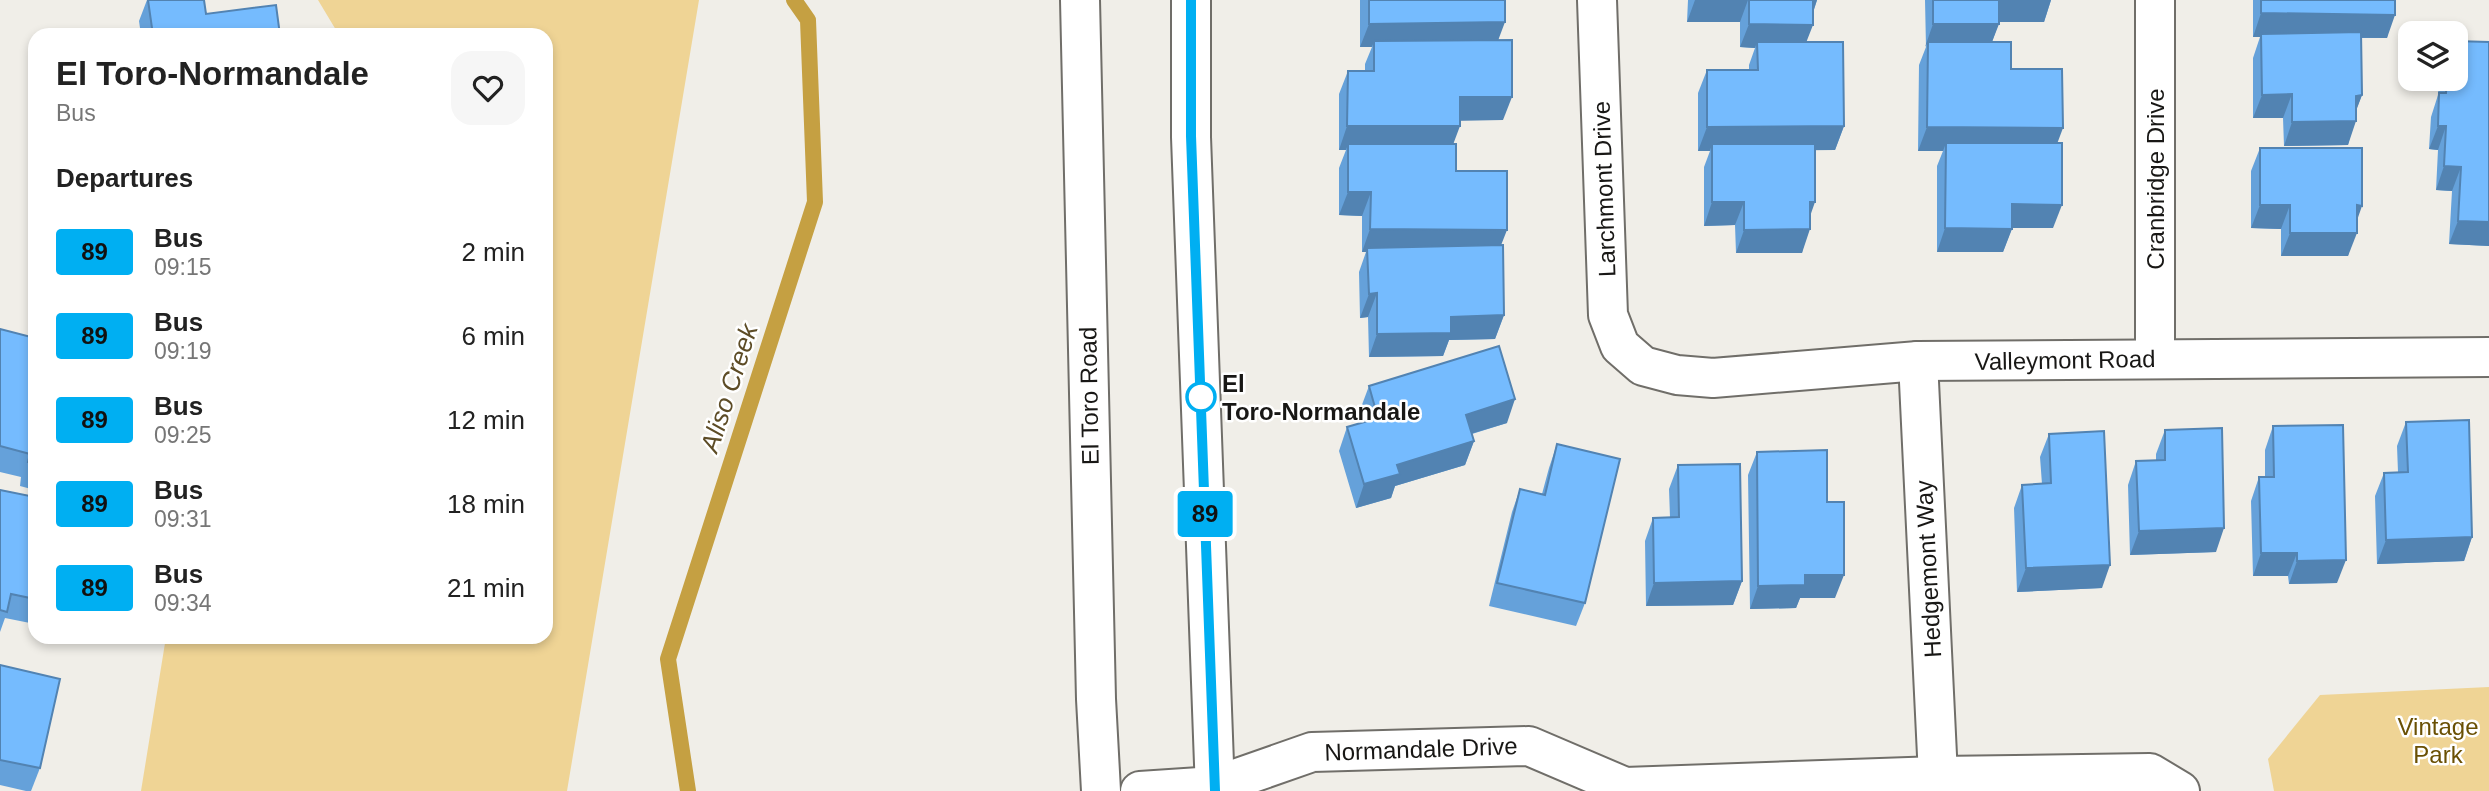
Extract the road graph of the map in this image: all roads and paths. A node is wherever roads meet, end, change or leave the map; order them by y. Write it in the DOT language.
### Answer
graph roads {
  1 [pos="1080,0"];
  2 [pos="1191,0"];
  3 [pos="1597,0"];
  4 [pos="2155,0"];
  5 [pos="2489,357"];
  6 [pos="2155,359"];
  7 [pos="1918,362"];
  8 [pos="1643,366"];
  9 [pos="1938,776"];
  10 [pos="1218,789"];
  11 [pos="1619,790"];
  12 [pos="1101,791"];
  13 [pos="1140,791"];
  14 [pos="2180,791"];
  1 -- 12 [label="street, El Toro Road"];
  2 -- 10 [label="street"];
  3 -- 8 [label="street, Larchmont Drive"];
  4 -- 6 [label="street, Cranbridge Drive"];
  5 -- 6 [label="street, Valleymont Road"];
  6 -- 7 [label="street, Valleymont Road"];
  7 -- 8 [label="street, Valleymont Road"];
  7 -- 9 [label="street, Hedgemont Way"];
  9 -- 11 [label="street, Normandale Drive"];
  9 -- 14 [label="street, Normandale Drive"];
  10 -- 11 [label="street, Normandale Drive"];
  10 -- 13 [label="street, Normandale Drive"];
}
